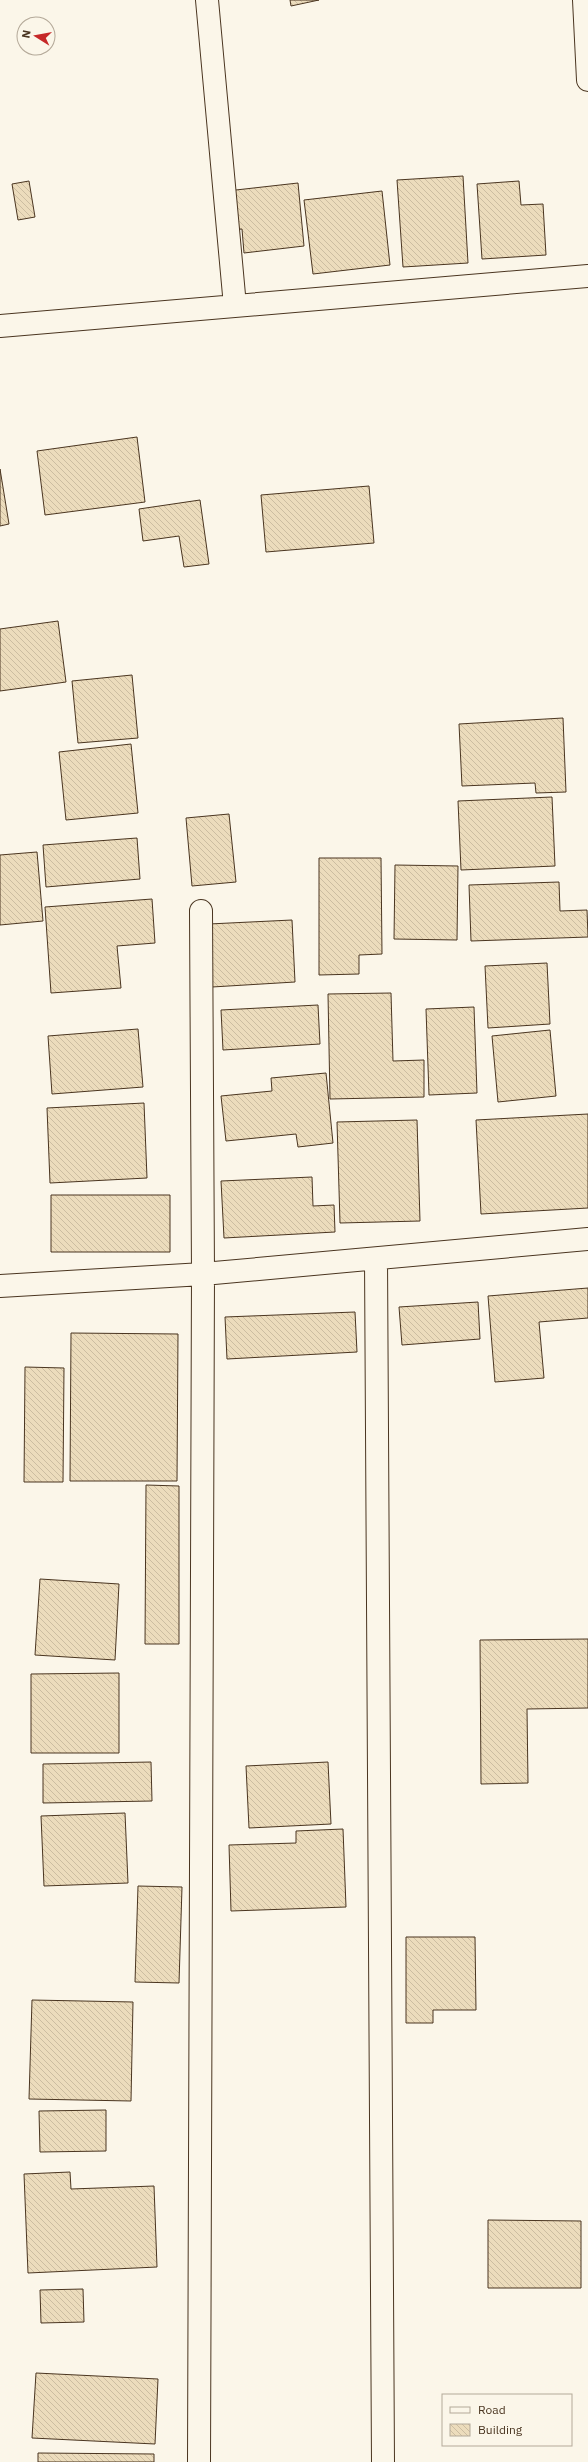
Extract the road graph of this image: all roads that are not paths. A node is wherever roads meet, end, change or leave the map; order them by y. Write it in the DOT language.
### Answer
graph roads {
  1 [pos="207,0"];
  2 [pos="584,0"];
  3 [pos="588,80"];
  4 [pos="588,276"];
  5 [pos="235,306"];
  6 [pos="0,326"];
  7 [pos="201,911"];
  8 [pos="588,1239"];
  9 [pos="376,1259"];
  10 [pos="203,1274"];
  11 [pos="0,1286"];
  12 [pos="198,2462"];
  13 [pos="383,2462"];
  1 -- 5 [label="street"];
  2 -- 3 [label="street"];
  4 -- 5 [label="street"];
  5 -- 6 [label="street"];
  7 -- 10 [label="street"];
  8 -- 9 [label="street"];
  9 -- 10 [label="street"];
  9 -- 13 [label="street"];
  10 -- 11 [label="street"];
  10 -- 12 [label="street"];
}
